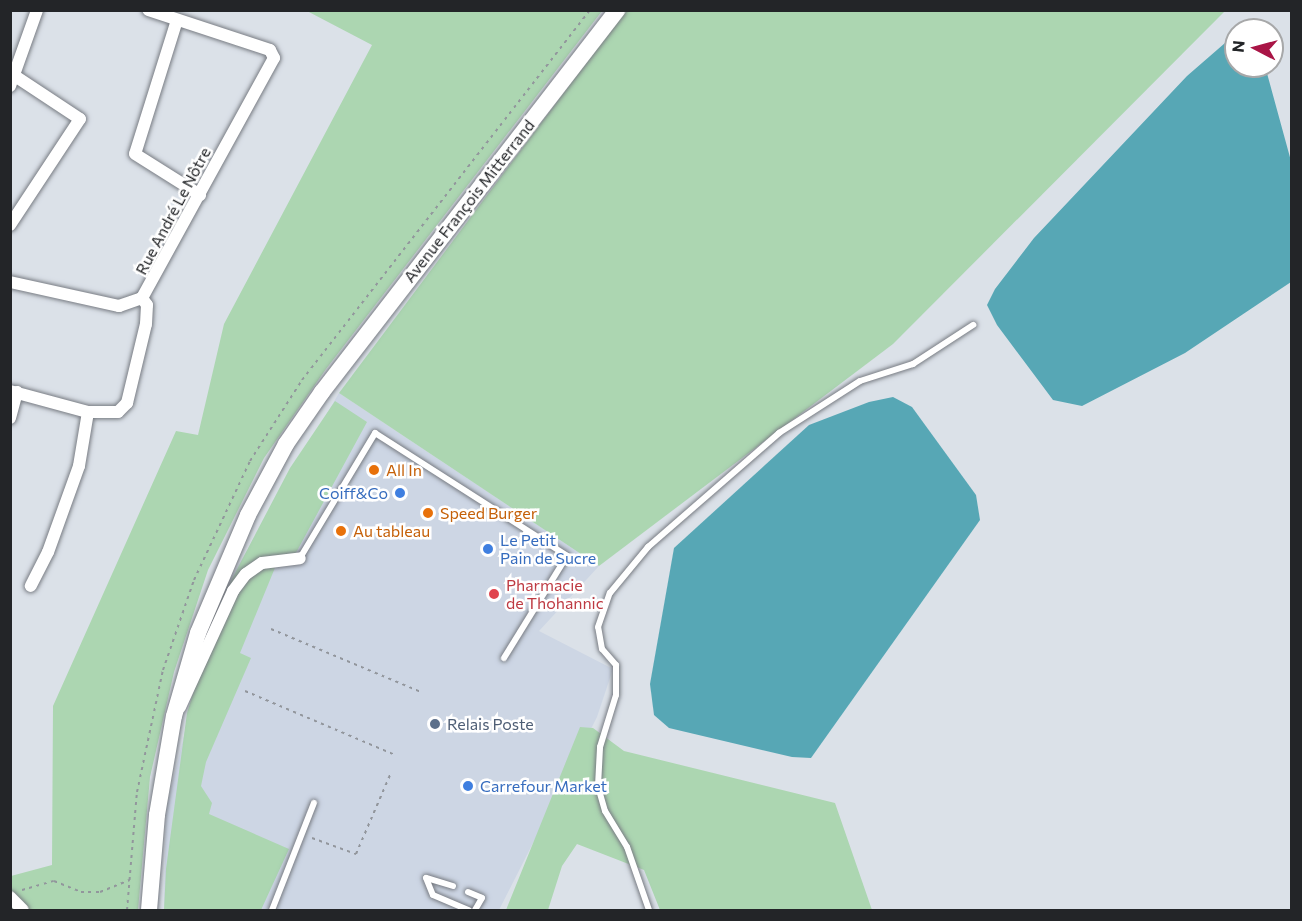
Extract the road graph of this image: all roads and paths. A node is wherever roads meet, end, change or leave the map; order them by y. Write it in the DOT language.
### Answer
graph roads {
  1 [pos="37,10"];
  2 [pos="148,10"];
  3 [pos="617,10"];
  4 [pos="177,20"];
  5 [pos="13,81"];
  6 [pos="200,195"];
  7 [pos="10,225"];
  8 [pos="10,282"];
  9 [pos="142,298"];
  10 [pos="973,325"];
  11 [pos="14,392"];
  12 [pos="88,412"];
  13 [pos="10,418"];
  14 [pos="300,558"];
  15 [pos="31,586"];
  16 [pos="271,629"];
  17 [pos="504,658"];
  18 [pos="245,692"];
  19 [pos="422,692"];
  20 [pos="174,716"];
  21 [pos="395,755"];
  22 [pos="390,775"];
  23 [pos="314,803"];
  24 [pos="308,841"];
  25 [pos="453,885"];
  26 [pos="468,892"];
  27 [pos="11,897"];
  28 [pos="22,910"];
  29 [pos="127,910"];
  30 [pos="149,910"];
  31 [pos="272,910"];
  32 [pos="469,910"];
  33 [pos="475,910"];
  34 [pos="649,910"];
  1 -- 5 [label="street"];
  2 -- 4 [label="street"];
  3 -- 20 [label="main road, Avenue François Mitterrand"];
  4 -- 6 [label="street"];
  4 -- 6 [label="street, Rue André Le Nôtre"];
  5 -- 7 [label="street"];
  6 -- 9 [label="street, Rue André Le Nôtre"];
  8 -- 9 [label="street, Rue André Le Nôtre"];
  9 -- 12 [label="street"];
  10 -- 34 [label="lane"];
  11 -- 12 [label="street"];
  11 -- 13 [label="street"];
  12 -- 15 [label="street"];
  14 -- 17 [label="lane"];
  14 -- 20 [label="street"];
  16 -- 19 [label="path"];
  18 -- 21 [label="path"];
  20 -- 30 [label="main road, Avenue François Mitterrand"];
  22 -- 24 [label="path"];
  23 -- 31 [label="lane"];
  25 -- 32 [label="lane"];
  26 -- 33 [label="lane"];
  27 -- 28 [label="street"];
  27 -- 29 [label="path"];
}
